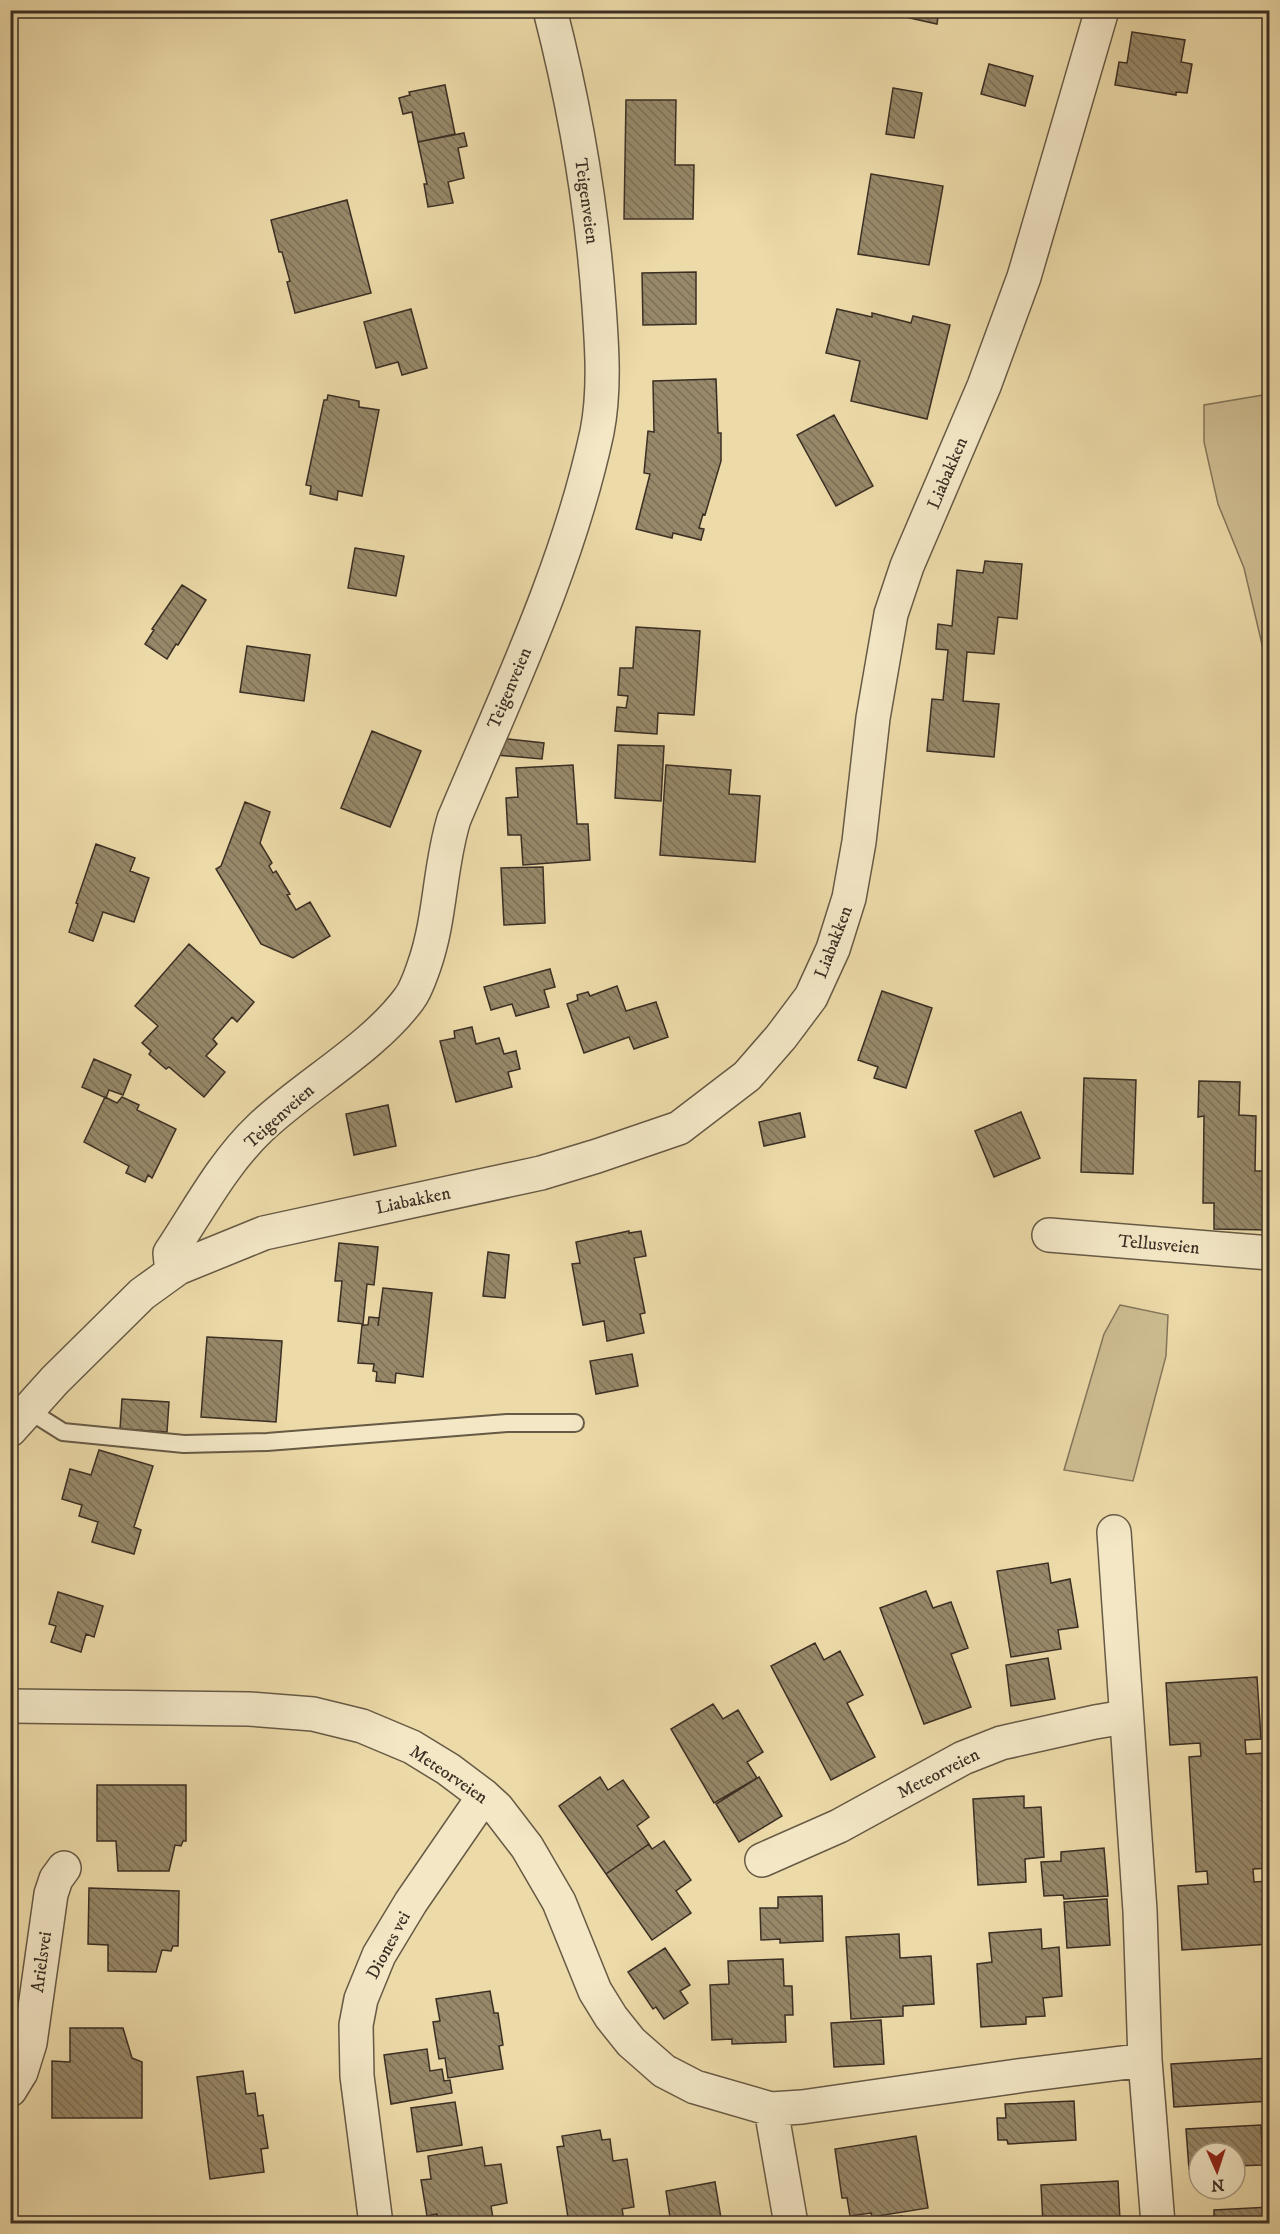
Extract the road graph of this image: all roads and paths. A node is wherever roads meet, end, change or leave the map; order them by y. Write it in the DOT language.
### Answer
graph roads {
  1 [pos="550,10"];
  2 [pos="1102,10"];
  3 [pos="1049,1234"];
  4 [pos="1269,1253"];
  5 [pos="178,1268"];
  6 [pos="19,1420"];
  7 [pos="575,1423"];
  8 [pos="1114,1532"];
  9 [pos="10,1706"];
  10 [pos="1125,1717"];
  11 [pos="484,1796"];
  12 [pos="762,1860"];
  13 [pos="64,1868"];
  14 [pos="1145,2060"];
  15 [pos="10,2090"];
  16 [pos="771,2109"];
  17 [pos="376,2223"];
  18 [pos="791,2223"];
  19 [pos="1158,2223"];
  1 -- 5 [label="street, Teigenveien"];
  2 -- 5 [label="street, Liabakken"];
  3 -- 4 [label="street, Tellusveien"];
  5 -- 6 [label="street, Liabakken"];
  6 -- 7 [label="lane, Liabakken"];
  8 -- 10 [label="street"];
  9 -- 11 [label="street, Meteorveien"];
  10 -- 12 [label="street, Meteorveien"];
  10 -- 14 [label="street"];
  11 -- 16 [label="street, Meteorveien"];
  11 -- 17 [label="street, Diones vei"];
  13 -- 15 [label="street, Arielsvei"];
  14 -- 16 [label="street, Meteorveien"];
  14 -- 19 [label="street"];
  16 -- 18 [label="street"];
}
